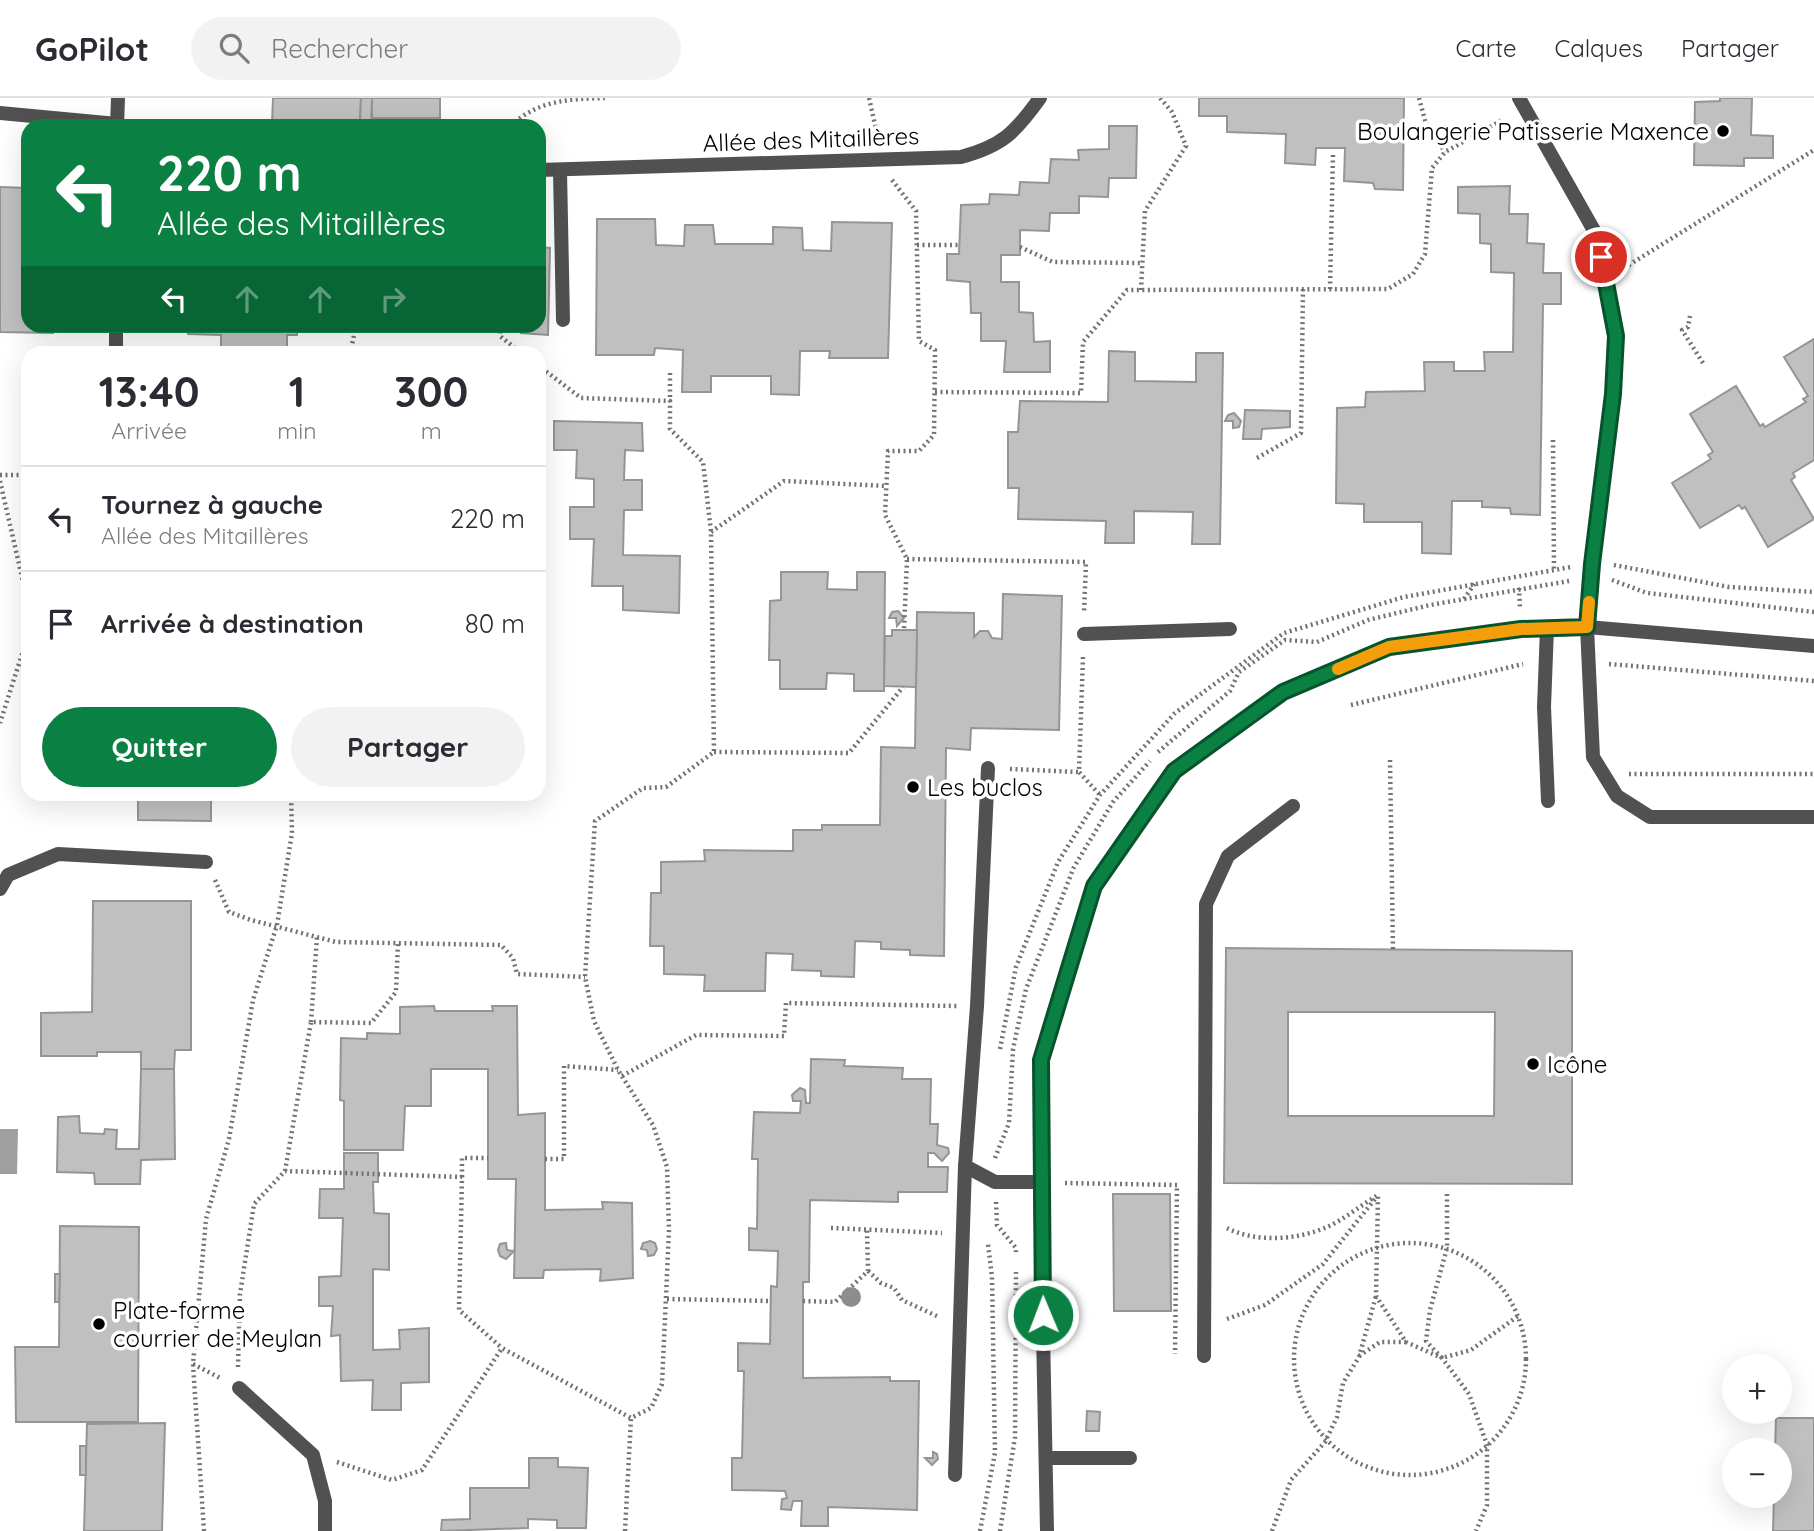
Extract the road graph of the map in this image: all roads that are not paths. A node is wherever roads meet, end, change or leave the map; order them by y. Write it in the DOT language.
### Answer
graph roads {
  1 [pos="118,98"];
  2 [pos="1040,98"];
  3 [pos="1521,103"];
  4 [pos="0,113"];
  5 [pos="58,119"];
  6 [pos="117,119"];
  7 [pos="546,170"];
  8 [pos="560,171"];
  9 [pos="563,320"];
  10 [pos="1587,627"];
  11 [pos="1230,628"];
  12 [pos="1547,628"];
  13 [pos="1084,634"];
  14 [pos="1814,646"];
  15 [pos="988,768"];
  16 [pos="1548,802"];
  17 [pos="1293,806"];
  18 [pos="1814,817"];
  19 [pos="206,862"];
  20 [pos="0,889"];
  21 [pos="965,1166"];
  22 [pos="1040,1182"];
  23 [pos="1205,1356"];
  24 [pos="239,1388"];
  25 [pos="1046,1458"];
  26 [pos="1130,1458"];
  27 [pos="955,1475"];
  28 [pos="325,1531"];
  29 [pos="1047,1531"];
  1 -- 6 [label="street"];
  2 -- 8 [label="street, Allée des Mitaillères"];
  3 -- 10 [label="street"];
  4 -- 5 [label="street"];
  7 -- 8 [label="street, Allée des Mitaillères"];
  8 -- 9 [label="street"];
  10 -- 12 [label="street"];
  10 -- 14 [label="street"];
  10 -- 18 [label="street"];
  11 -- 13 [label="street"];
  12 -- 16 [label="street"];
  12 -- 22 [label="street"];
  15 -- 21 [label="street"];
  17 -- 23 [label="street"];
  19 -- 20 [label="street"];
  21 -- 22 [label="street"];
  21 -- 27 [label="street"];
  22 -- 25 [label="street"];
  24 -- 28 [label="street"];
  25 -- 26 [label="street"];
  25 -- 29 [label="street"];
}
